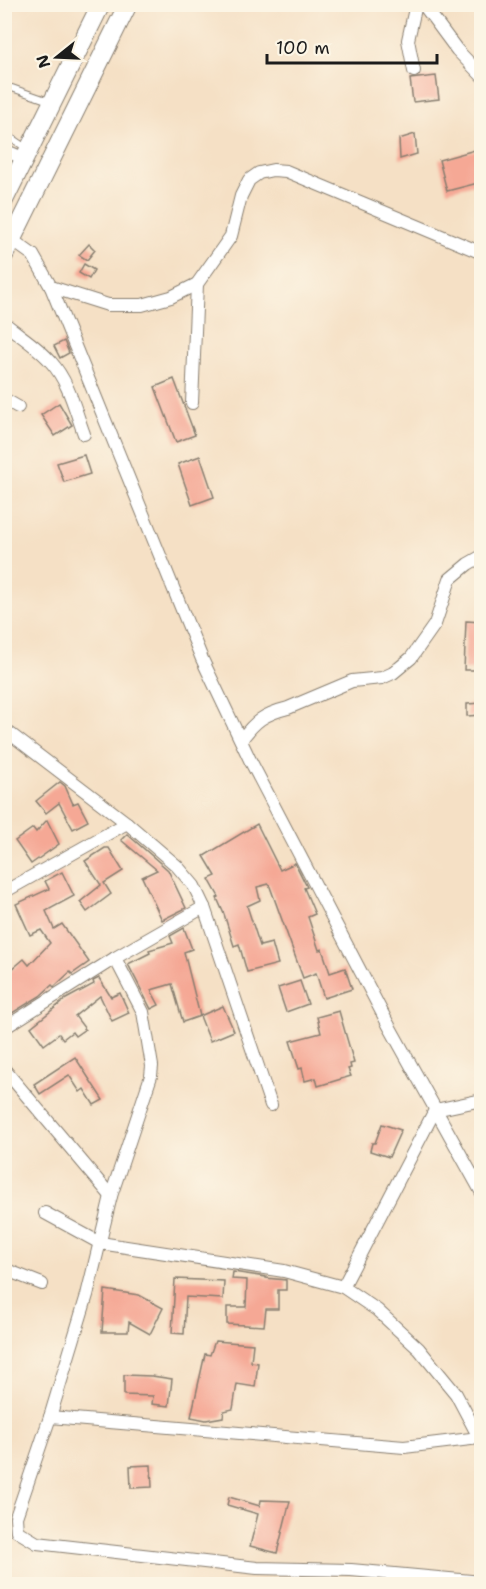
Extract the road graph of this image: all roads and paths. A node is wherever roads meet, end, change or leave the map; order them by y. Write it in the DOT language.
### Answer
graph roads {
  1 [pos="100,4"];
  2 [pos="128,4"];
  3 [pos="416,4"];
  4 [pos="423,4"];
  5 [pos="414,71"];
  6 [pos="482,76"];
  7 [pos="4,96"];
  8 [pos="53,102"];
  9 [pos="4,133"];
  10 [pos="4,150"];
  11 [pos="27,155"];
  12 [pos="4,200"];
  13 [pos="8,247"];
  14 [pos="482,253"];
  15 [pos="197,284"];
  16 [pos="51,287"];
  17 [pos="4,323"];
  18 [pos="4,399"];
  19 [pos="192,402"];
  20 [pos="18,407"];
  21 [pos="84,434"];
  22 [pos="482,556"];
  23 [pos="4,729"];
  24 [pos="241,740"];
  25 [pos="127,823"];
  26 [pos="4,892"];
  27 [pos="204,907"];
  28 [pos="115,958"];
  29 [pos="4,1028"];
  30 [pos="4,1069"];
  31 [pos="482,1100"];
  32 [pos="271,1105"];
  33 [pos="435,1110"];
  34 [pos="482,1193"];
  35 [pos="111,1196"];
  36 [pos="45,1213"];
  37 [pos="100,1243"];
  38 [pos="4,1269"];
  39 [pos="42,1284"];
  40 [pos="343,1287"];
  41 [pos="50,1417"];
  42 [pos="480,1441"];
  43 [pos="482,1582"];
  1 -- 8 [label="main road"];
  2 -- 13 [label="main road"];
  3 -- 5 [label="street"];
  4 -- 6 [label="street"];
  7 -- 8 [label="lane"];
  8 -- 11 [label="main road"];
  9 -- 11 [label="lane"];
  10 -- 11 [label="street"];
  11 -- 12 [label="main road"];
  13 -- 16 [label="street"];
  14 -- 15 [label="street"];
  15 -- 16 [label="street"];
  15 -- 19 [label="street"];
  16 -- 24 [label="street"];
  17 -- 21 [label="street"];
  18 -- 20 [label="street"];
  22 -- 24 [label="street"];
  23 -- 25 [label="street"];
  24 -- 33 [label="street"];
  25 -- 26 [label="street"];
  25 -- 27 [label="street"];
  27 -- 28 [label="street"];
  27 -- 32 [label="street"];
  28 -- 29 [label="street"];
  28 -- 35 [label="street"];
  30 -- 35 [label="street"];
  31 -- 33 [label="street"];
  33 -- 34 [label="street"];
  33 -- 40 [label="street"];
  35 -- 37 [label="street"];
  36 -- 37 [label="street"];
  37 -- 40 [label="street"];
  37 -- 41 [label="street"];
  38 -- 39 [label="street"];
  40 -- 42 [label="street"];
  41 -- 42 [label="street"];
  41 -- 43 [label="street"];
}
